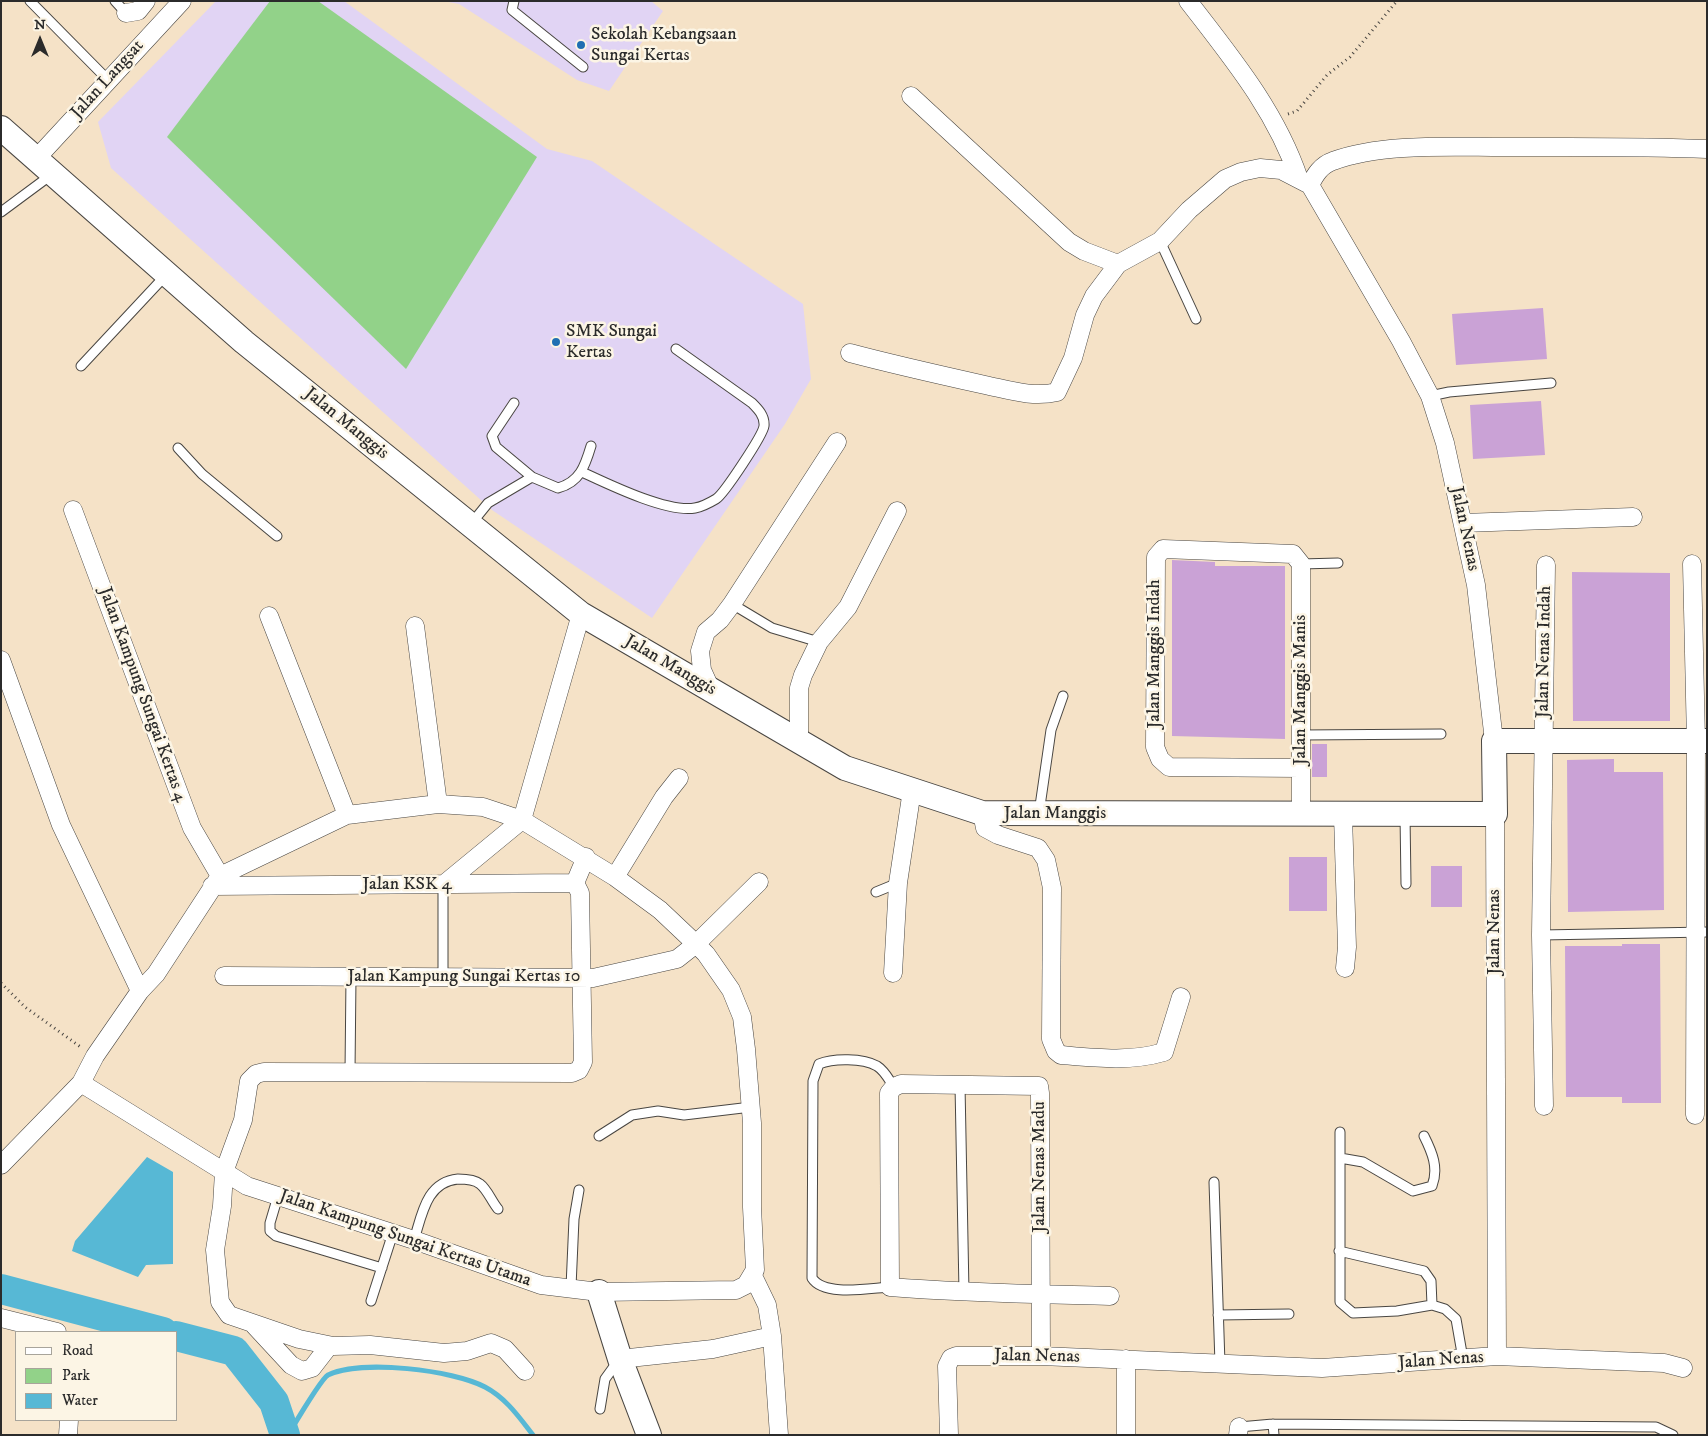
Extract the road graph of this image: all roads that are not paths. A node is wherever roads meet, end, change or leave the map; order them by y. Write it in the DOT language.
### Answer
graph roads {
  1 [pos="30,1"];
  2 [pos="146,1"];
  3 [pos="182,1"];
  4 [pos="514,1"];
  5 [pos="1188,1"];
  6 [pos="121,7"];
  7 [pos="583,67"];
  8 [pos="108,80"];
  9 [pos="911,96"];
  10 [pos="1,128"];
  11 [pos="1707,149"];
  12 [pos="43,167"];
  13 [pos="1304,182"];
  14 [pos="1,212"];
  15 [pos="1160,241"];
  16 [pos="1118,264"];
  17 [pos="166,274"];
  18 [pos="1196,319"];
  19 [pos="676,349"];
  20 [pos="850,353"];
  21 [pos="81,366"];
  22 [pos="1551,382"];
  23 [pos="1430,396"];
  24 [pos="514,403"];
  25 [pos="837,442"];
  26 [pos="591,446"];
  27 [pos="178,448"];
  28 [pos="582,472"];
  29 [pos="532,477"];
  30 [pos="73,510"];
  31 [pos="896,511"];
  32 [pos="1633,517"];
  33 [pos="1463,523"];
  34 [pos="471,524"];
  35 [pos="278,536"];
  36 [pos="1338,563"];
  37 [pos="1301,564"];
  38 [pos="1692,564"];
  39 [pos="1546,565"];
  40 [pos="732,604"];
  41 [pos="581,614"];
  42 [pos="269,616"];
  43 [pos="415,626"];
  44 [pos="819,642"];
  45 [pos="1,660"];
  46 [pos="711,690"];
  47 [pos="1063,696"];
  48 [pos="1441,734"];
  49 [pos="1301,735"];
  50 [pos="1544,739"];
  51 [pos="799,741"];
  52 [pos="1494,741"];
  53 [pos="1701,741"];
  54 [pos="1301,768"];
  55 [pos="679,778"];
  56 [pos="912,790"];
  57 [pos="438,804"];
  58 [pos="982,813"];
  59 [pos="1039,813"];
  60 [pos="1495,814"];
  61 [pos="347,815"];
  62 [pos="1301,815"];
  63 [pos="1343,815"];
  64 [pos="1405,815"];
  65 [pos="522,820"];
  66 [pos="586,857"];
  67 [pos="615,877"];
  68 [pos="216,881"];
  69 [pos="759,882"];
  70 [pos="574,883"];
  71 [pos="898,883"];
  72 [pos="1406,884"];
  73 [pos="443,885"];
  74 [pos="876,892"];
  75 [pos="1701,933"];
  76 [pos="1541,934"];
  77 [pos="696,944"];
  78 [pos="1345,968"];
  79 [pos="893,973"];
  80 [pos="224,976"];
  81 [pos="351,977"];
  82 [pos="443,978"];
  83 [pos="581,978"];
  84 [pos="140,991"];
  85 [pos="1181,997"];
  86 [pos="350,1072"];
  87 [pos="81,1083"];
  88 [pos="960,1085"];
  89 [pos="894,1087"];
  90 [pos="1544,1106"];
  91 [pos="751,1107"];
  92 [pos="1695,1115"];
  93 [pos="1340,1132"];
  94 [pos="599,1136"];
  95 [pos="1424,1136"];
  96 [pos="1340,1158"];
  97 [pos="1,1165"];
  98 [pos="224,1172"];
  99 [pos="1214,1182"];
  100 [pos="579,1190"];
  101 [pos="278,1196"];
  102 [pos="498,1209"];
  103 [pos="393,1233"];
  104 [pos="414,1240"];
  105 [pos="1339,1250"];
  106 [pos="382,1268"];
  107 [pos="753,1276"];
  108 [pos="571,1287"];
  109 [pos="890,1287"];
  110 [pos="600,1292"];
  111 [pos="964,1292"];
  112 [pos="1040,1294"];
  113 [pos="1110,1296"];
  114 [pos="371,1301"];
  115 [pos="1432,1305"];
  116 [pos="1289,1314"];
  117 [pos="1218,1315"];
  118 [pos="1,1318"];
  119 [pos="253,1323"];
  120 [pos="53,1331"];
  121 [pos="772,1336"];
  122 [pos="329,1346"];
  123 [pos="1041,1356"];
  124 [pos="1497,1356"];
  125 [pos="620,1359"];
  126 [pos="1126,1359"];
  127 [pos="1463,1359"];
  128 [pos="1220,1364"];
  129 [pos="1683,1368"];
  130 [pos="525,1371"];
  131 [pos="600,1408"];
  132 [pos="69,1421"];
  133 [pos="1273,1424"];
  134 [pos="1238,1431"];
  135 [pos="68,1435"];
  136 [pos="649,1435"];
  137 [pos="779,1435"];
  138 [pos="949,1435"];
  139 [pos="1126,1435"];
  140 [pos="1274,1435"];
  141 [pos="1673,1435"];
  1 -- 8 [label="lane"];
  2 -- 6 [label="street"];
  3 -- 8 [label="street, Jalan Langsat"];
  4 -- 7 [label="lane"];
  5 -- 13 [label="street, Jalan Nenas"];
  8 -- 12 [label="street, Jalan Langsat"];
  9 -- 16 [label="street"];
  10 -- 12 [label="street, Jalan Manggis"];
  11 -- 13 [label="street"];
  12 -- 14 [label="lane"];
  12 -- 17 [label="street, Jalan Manggis"];
  13 -- 15 [label="street"];
  13 -- 23 [label="street, Jalan Nenas"];
  15 -- 16 [label="street"];
  15 -- 18 [label="lane"];
  16 -- 20 [label="street"];
  17 -- 21 [label="lane"];
  17 -- 34 [label="street, Jalan Manggis"];
  19 -- 28 [label="lane"];
  22 -- 23 [label="lane"];
  23 -- 33 [label="street, Jalan Nenas"];
  24 -- 29 [label="lane"];
  25 -- 40 [label="street"];
  26 -- 28 [label="lane"];
  27 -- 35 [label="lane"];
  28 -- 29 [label="lane"];
  29 -- 34 [label="lane"];
  30 -- 68 [label="street, Jalan Kampung Sungai Kertas 4"];
  31 -- 44 [label="street"];
  32 -- 33 [label="street"];
  33 -- 52 [label="street, Jalan Nenas"];
  34 -- 41 [label="street, Jalan Manggis"];
  36 -- 37 [label="lane"];
  37 -- 49 [label="street, Jalan Manggis Manis"];
  37 -- 54 [label="street, Jalan Manggis Indah"];
  38 -- 53 [label="street"];
  39 -- 50 [label="street, Jalan Nenas Indah"];
  40 -- 44 [label="lane"];
  40 -- 46 [label="street"];
  41 -- 46 [label="street, Jalan Manggis"];
  41 -- 65 [label="street"];
  42 -- 61 [label="street"];
  43 -- 57 [label="street"];
  44 -- 51 [label="street"];
  45 -- 84 [label="street"];
  46 -- 51 [label="street, Jalan Manggis"];
  47 -- 59 [label="lane"];
  48 -- 49 [label="lane"];
  49 -- 54 [label="street, Jalan Manggis Manis"];
  50 -- 52 [label="street"];
  50 -- 53 [label="street"];
  50 -- 76 [label="street, Jalan Nenas Indah"];
  51 -- 56 [label="street, Jalan Manggis"];
  52 -- 60 [label="street, Jalan Nenas"];
  53 -- 75 [label="street"];
  54 -- 62 [label="street, Jalan Manggis Manis"];
  55 -- 67 [label="street"];
  56 -- 58 [label="street, Jalan Manggis"];
  56 -- 71 [label="street"];
  57 -- 61 [label="street"];
  57 -- 65 [label="street"];
  58 -- 59 [label="street, Jalan Manggis"];
  58 -- 85 [label="street"];
  59 -- 62 [label="street, Jalan Manggis"];
  60 -- 64 [label="street, Jalan Manggis"];
  60 -- 124 [label="street, Jalan Nenas"];
  61 -- 68 [label="street"];
  62 -- 63 [label="street, Jalan Manggis"];
  63 -- 64 [label="street, Jalan Manggis"];
  63 -- 78 [label="street"];
  64 -- 72 [label="lane"];
  65 -- 66 [label="street"];
  65 -- 73 [label="street"];
  66 -- 67 [label="street"];
  66 -- 70 [label="street"];
  67 -- 77 [label="street"];
  68 -- 73 [label="street, Jalan KSK 4"];
  68 -- 84 [label="street"];
  69 -- 77 [label="street, Jalan Kampung Sungai Kertas 10"];
  70 -- 73 [label="street, Jalan KSK 4"];
  70 -- 83 [label="street"];
  71 -- 74 [label="lane"];
  71 -- 79 [label="street"];
  73 -- 82 [label="lane"];
  75 -- 76 [label="lane"];
  75 -- 92 [label="street"];
  76 -- 90 [label="street, Jalan Nenas Indah"];
  77 -- 83 [label="street, Jalan Kampung Sungai Kertas 10"];
  77 -- 91 [label="street"];
  80 -- 81 [label="street, Jalan Kampung Sungai Kertas 10"];
  81 -- 82 [label="street, Jalan Kampung Sungai Kertas 10"];
  81 -- 86 [label="lane"];
  82 -- 83 [label="street, Jalan Kampung Sungai Kertas 10"];
  83 -- 86 [label="street"];
  84 -- 87 [label="street"];
  86 -- 98 [label="street"];
  87 -- 97 [label="street"];
  87 -- 98 [label="street, Jalan Kampung Sungai Kertas Utama"];
  88 -- 89 [label="street, Jalan Nenas Madu"];
  88 -- 111 [label="lane"];
  88 -- 112 [label="street, Jalan Nenas Madu"];
  89 -- 109 [label="street"];
  89 -- 109 [label="lane"];
  91 -- 94 [label="lane"];
  91 -- 107 [label="street"];
  93 -- 96 [label="lane"];
  95 -- 96 [label="lane"];
  96 -- 105 [label="lane"];
  98 -- 101 [label="street, Jalan Kampung Sungai Kertas Utama"];
  98 -- 119 [label="street"];
  99 -- 117 [label="lane"];
  100 -- 108 [label="lane"];
  101 -- 103 [label="street, Jalan Kampung Sungai Kertas Utama"];
  101 -- 106 [label="lane"];
  102 -- 104 [label="lane"];
  103 -- 104 [label="street, Jalan Kampung Sungai Kertas Utama"];
  103 -- 106 [label="lane"];
  104 -- 108 [label="street, Jalan Kampung Sungai Kertas Utama"];
  105 -- 115 [label="lane"];
  105 -- 115 [label="lane"];
  106 -- 114 [label="lane"];
  107 -- 110 [label="street, Jalan Kampung Sungai Kertas Utama"];
  107 -- 121 [label="street"];
  108 -- 110 [label="street, Jalan Kampung Sungai Kertas Utama"];
  109 -- 111 [label="street"];
  110 -- 125 [label="street"];
  111 -- 112 [label="street"];
  112 -- 113 [label="street"];
  112 -- 123 [label="street, Jalan Nenas Madu"];
  115 -- 127 [label="lane"];
  116 -- 117 [label="lane"];
  117 -- 128 [label="lane"];
  118 -- 120 [label="street"];
  119 -- 122 [label="street"];
  119 -- 122 [label="street"];
  121 -- 125 [label="street"];
  121 -- 137 [label="street"];
  122 -- 130 [label="street"];
  123 -- 126 [label="street, Jalan Nenas"];
  123 -- 138 [label="street, Jalan Nenas"];
  124 -- 127 [label="street, Jalan Nenas"];
  124 -- 129 [label="street"];
  125 -- 131 [label="lane"];
  125 -- 136 [label="street"];
  126 -- 128 [label="street, Jalan Nenas"];
  126 -- 139 [label="street"];
  127 -- 128 [label="street, Jalan Nenas"];
  132 -- 135 [label="street"];
  133 -- 134 [label="lane"];
  133 -- 140 [label="lane"];
  133 -- 141 [label="lane"];
}
